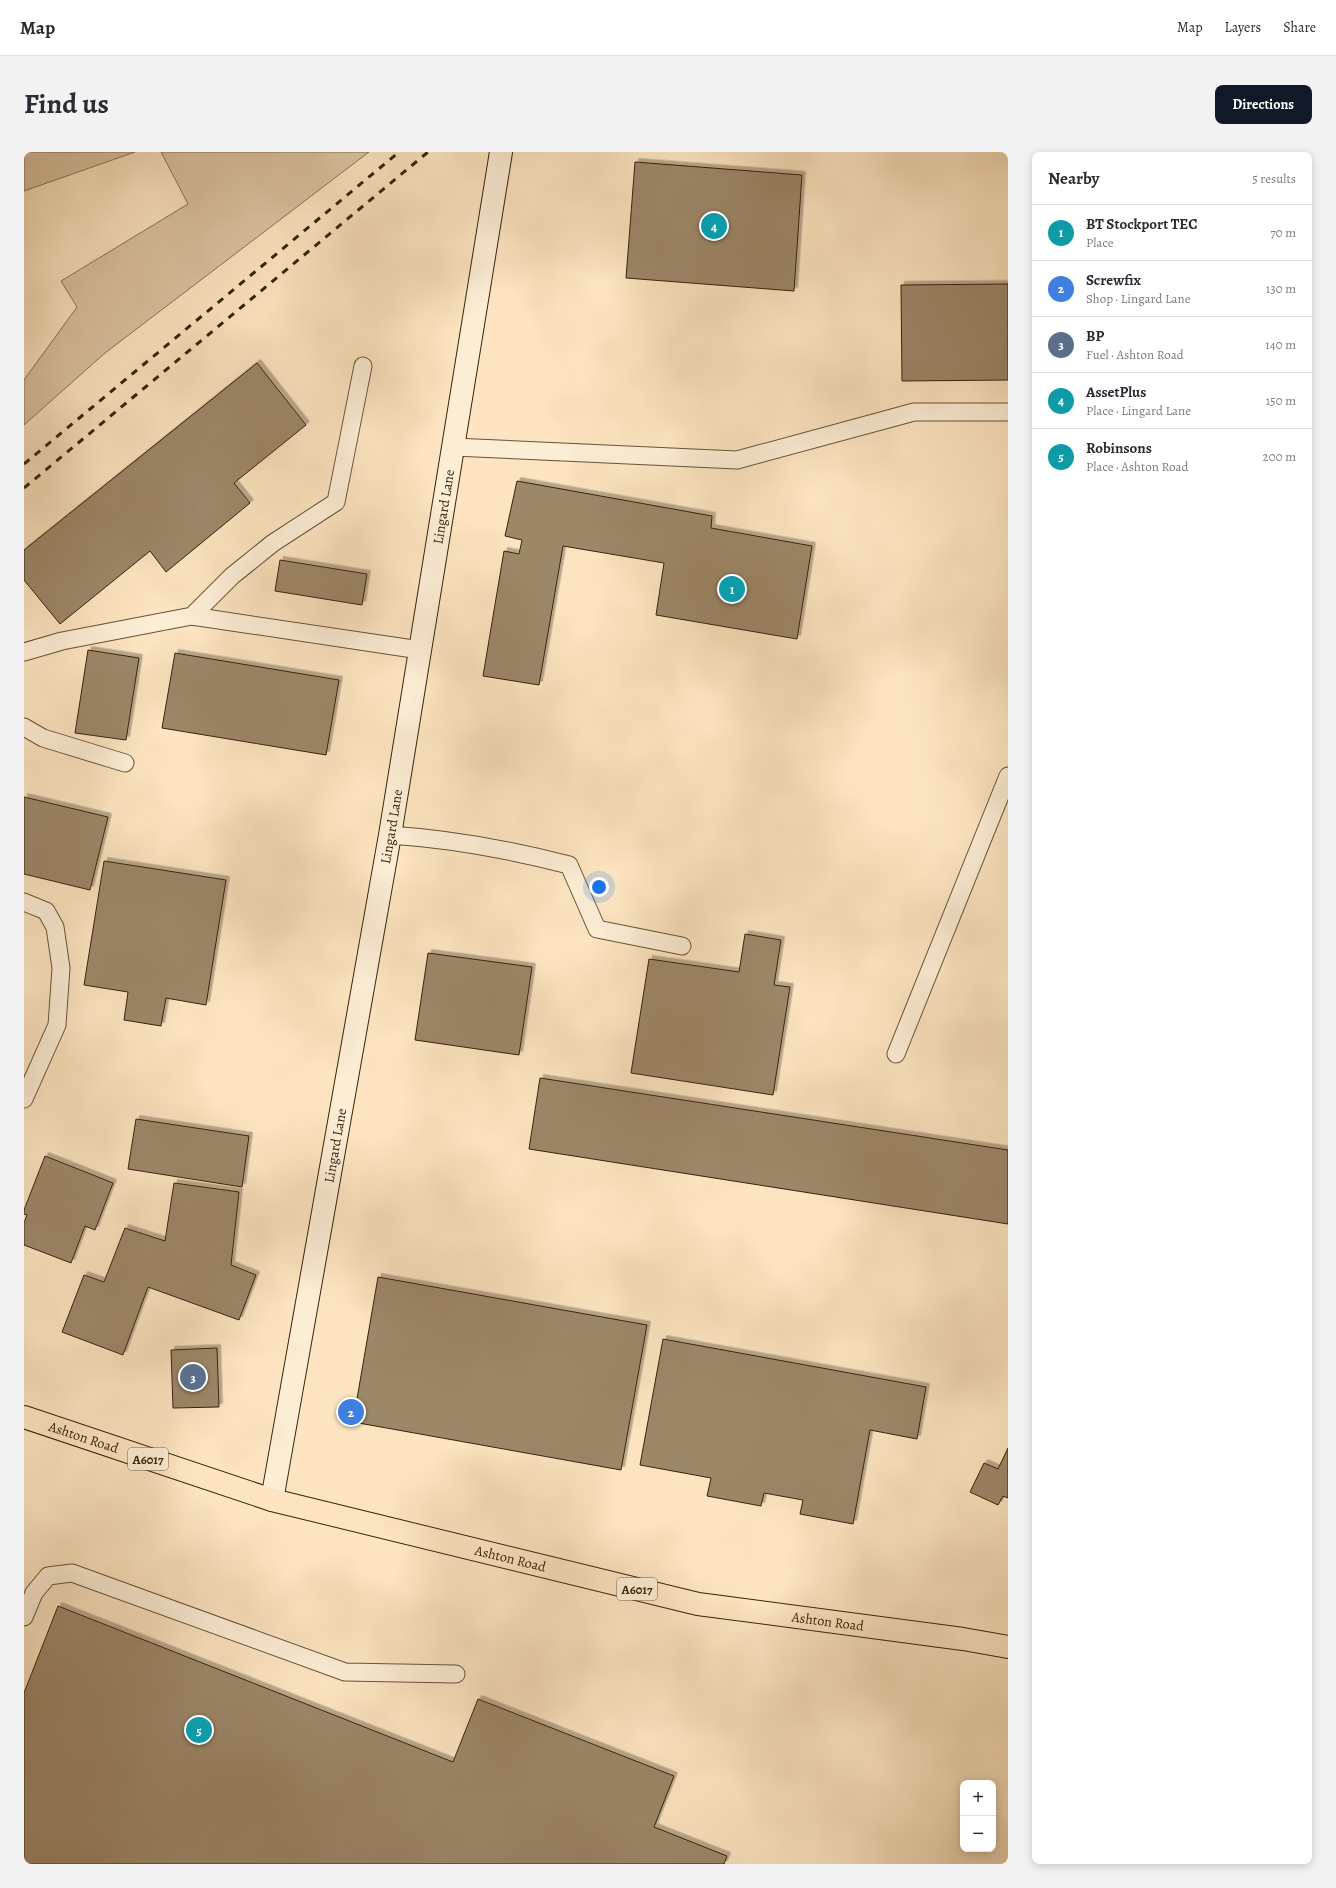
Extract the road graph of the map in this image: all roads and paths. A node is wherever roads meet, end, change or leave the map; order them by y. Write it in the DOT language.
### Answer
graph roads {
  1 [pos="501,152"];
  2 [pos="363,366"];
  3 [pos="1008,412"];
  4 [pos="453,447"];
  5 [pos="192,616"];
  6 [pos="420,650"];
  7 [pos="24,652"];
  8 [pos="24,727"];
  9 [pos="124,763"];
  10 [pos="1008,776"];
  11 [pos="390,835"];
  12 [pos="24,902"];
  13 [pos="682,946"];
  14 [pos="896,1054"];
  15 [pos="24,1099"];
  16 [pos="24,1417"];
  17 [pos="272,1500"];
  18 [pos="24,1617"];
  19 [pos="1008,1648"];
  20 [pos="456,1674"];
  1 -- 4 [label="street, Lingard Lane"];
  2 -- 5 [label="lane"];
  3 -- 4 [label="lane"];
  4 -- 6 [label="street, Lingard Lane"];
  5 -- 6 [label="lane"];
  5 -- 7 [label="lane"];
  6 -- 11 [label="street, Lingard Lane"];
  8 -- 9 [label="lane"];
  10 -- 14 [label="lane"];
  11 -- 13 [label="lane"];
  11 -- 17 [label="street, Lingard Lane"];
  12 -- 15 [label="lane"];
  16 -- 17 [label="highway, Ashton Road / A6017"];
  17 -- 19 [label="highway, Ashton Road / A6017"];
  18 -- 20 [label="lane"];
}
